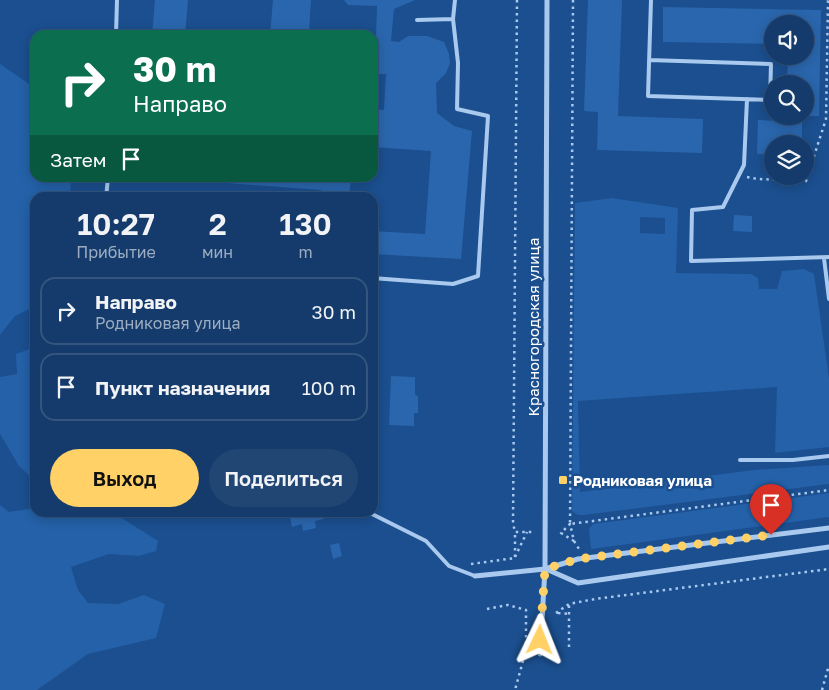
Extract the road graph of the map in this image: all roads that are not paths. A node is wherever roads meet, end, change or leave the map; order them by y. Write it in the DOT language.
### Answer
graph roads {
  1 [pos="117,0"];
  2 [pos="455,0"];
  3 [pos="547,0"];
  4 [pos="651,0"];
  5 [pos="454,19"];
  6 [pos="417,20"];
  7 [pos="116,30"];
  8 [pos="649,60"];
  9 [pos="746,99"];
  10 [pos="826,257"];
  11 [pos="378,278"];
  12 [pos="829,299"];
  13 [pos="829,456"];
  14 [pos="740,460"];
  15 [pos="378,517"];
  16 [pos="829,528"];
  17 [pos="829,547"];
  18 [pos="545,569"];
  19 [pos="476,576"];
  20 [pos="540,654"];
  1 -- 7 [label="lane"];
  2 -- 5 [label="lane"];
  3 -- 18 [label="street, Красногородская улица"];
  4 -- 8 [label="lane"];
  5 -- 6 [label="lane"];
  5 -- 11 [label="lane"];
  8 -- 9 [label="lane"];
  8 -- 9 [label="lane"];
  9 -- 10 [label="lane"];
  10 -- 12 [label="lane"];
  13 -- 14 [label="lane"];
  15 -- 19 [label="lane"];
  16 -- 18 [label="street"];
  17 -- 18 [label="street"];
  18 -- 19 [label="street"];
  18 -- 20 [label="street, Красногородская улица"];
}
